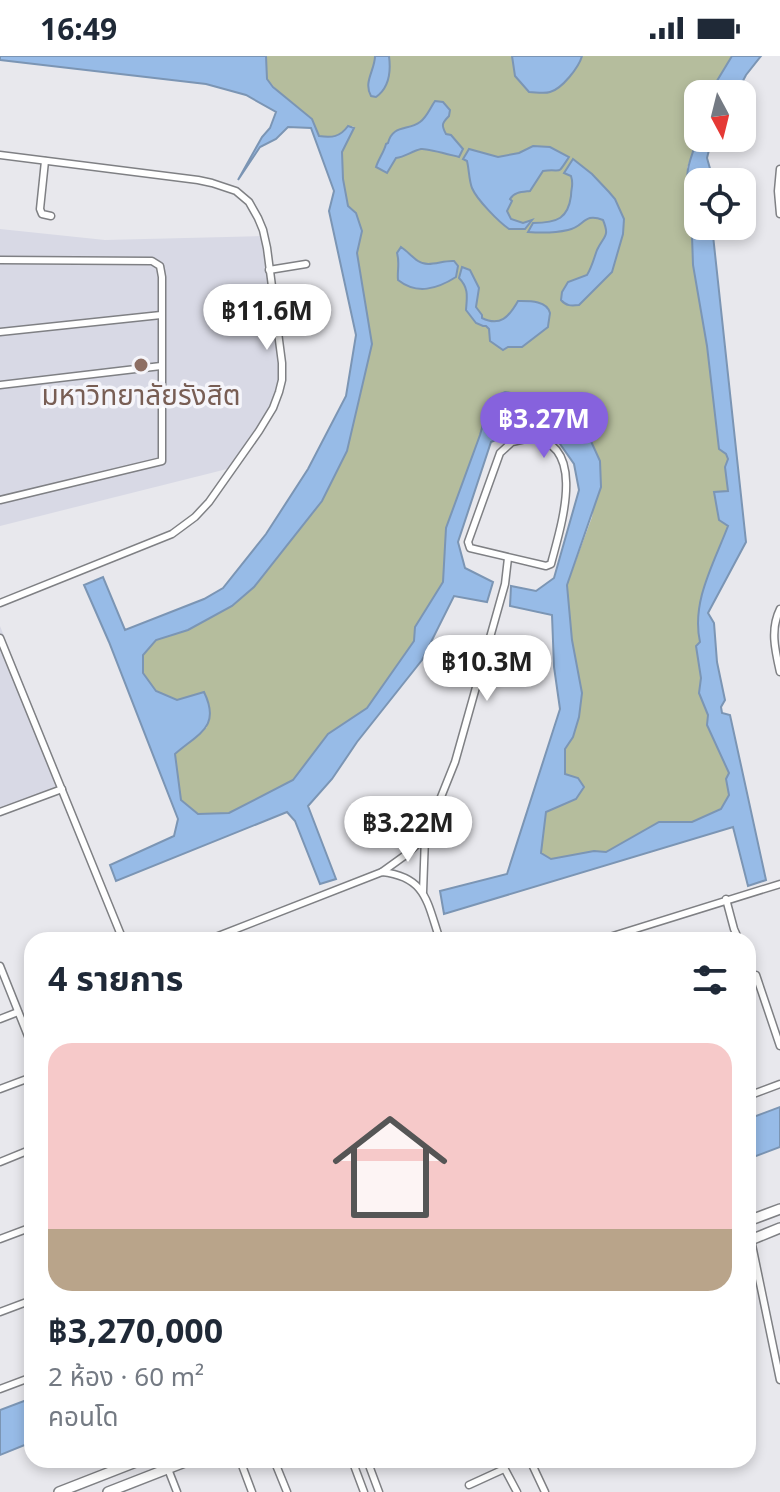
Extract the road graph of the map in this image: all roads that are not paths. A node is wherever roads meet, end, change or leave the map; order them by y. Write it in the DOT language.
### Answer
graph roads {
  1 [pos="0,155"];
  2 [pos="45,161"];
  3 [pos="780,169"];
  4 [pos="780,214"];
  5 [pos="51,216"];
  6 [pos="0,260"];
  7 [pos="306,264"];
  8 [pos="269,270"];
  9 [pos="161,315"];
  10 [pos="0,332"];
  11 [pos="161,366"];
  12 [pos="0,385"];
  13 [pos="0,500"];
  14 [pos="508,558"];
  15 [pos="0,603"];
  16 [pos="780,609"];
  17 [pos="0,638"];
  18 [pos="780,672"];
  19 [pos="62,789"];
  20 [pos="0,812"];
  21 [pos="425,837"];
  22 [pos="382,872"];
  23 [pos="780,884"];
  24 [pos="423,892"];
  25 [pos="726,899"];
  26 [pos="120,932"];
  27 [pos="228,932"];
  28 [pos="437,932"];
  29 [pos="625,932"];
  30 [pos="735,932"];
  31 [pos="0,966"];
  32 [pos="756,975"];
  33 [pos="18,1012"];
  34 [pos="0,1019"];
  35 [pos="24,1027"];
  36 [pos="780,1046"];
  37 [pos="24,1080"];
  38 [pos="780,1084"];
  39 [pos="0,1089"];
  40 [pos="756,1093"];
  41 [pos="24,1152"];
  42 [pos="0,1162"];
  43 [pos="780,1209"];
  44 [pos="756,1218"];
  45 [pos="780,1228"];
  46 [pos="24,1230"];
  47 [pos="756,1237"];
  48 [pos="0,1239"];
  49 [pos="756,1272"];
  50 [pos="24,1303"];
  51 [pos="0,1312"];
  52 [pos="24,1380"];
  53 [pos="780,1380"];
  54 [pos="0,1389"];
  55 [pos="120,1468"];
  56 [pos="243,1468"];
  57 [pos="277,1468"];
  58 [pos="355,1468"];
  59 [pos="370,1468"];
  60 [pos="534,1468"];
  61 [pos="168,1469"];
  62 [pos="504,1469"];
  63 [pos="469,1485"];
  64 [pos="59,1492"];
  65 [pos="108,1492"];
  66 [pos="177,1492"];
  67 [pos="252,1492"];
  68 [pos="287,1492"];
  69 [pos="364,1492"];
  70 [pos="379,1492"];
  71 [pos="517,1492"];
  72 [pos="545,1492"];
  1 -- 2 [label="street"];
  2 -- 5 [label="street"];
  2 -- 8 [label="street"];
  3 -- 4 [label="street"];
  6 -- 9 [label="street"];
  7 -- 8 [label="street"];
  8 -- 15 [label="street"];
  9 -- 10 [label="street"];
  9 -- 11 [label="street"];
  11 -- 12 [label="street"];
  11 -- 13 [label="street"];
  14 -- 14 [label="street"];
  14 -- 21 [label="street"];
  16 -- 18 [label="street"];
  17 -- 19 [label="street"];
  19 -- 20 [label="street"];
  19 -- 26 [label="street"];
  21 -- 22 [label="street"];
  21 -- 24 [label="street"];
  22 -- 24 [label="street"];
  22 -- 27 [label="street"];
  23 -- 25 [label="street"];
  24 -- 28 [label="street"];
  25 -- 29 [label="street"];
  25 -- 30 [label="street"];
  31 -- 33 [label="street"];
  32 -- 36 [label="street"];
  33 -- 34 [label="street"];
  33 -- 35 [label="street"];
  37 -- 39 [label="street"];
  38 -- 40 [label="street"];
  41 -- 42 [label="street"];
  43 -- 44 [label="main road"];
  45 -- 47 [label="main road"];
  46 -- 48 [label="street"];
  49 -- 53 [label="street"];
  50 -- 51 [label="street"];
  52 -- 54 [label="street"];
  55 -- 64 [label="main road"];
  56 -- 67 [label="street"];
  57 -- 68 [label="street"];
  58 -- 69 [label="street"];
  59 -- 70 [label="street"];
  60 -- 72 [label="street"];
  61 -- 65 [label="main road"];
  61 -- 66 [label="street"];
  62 -- 63 [label="street"];
  62 -- 71 [label="street"];
}
